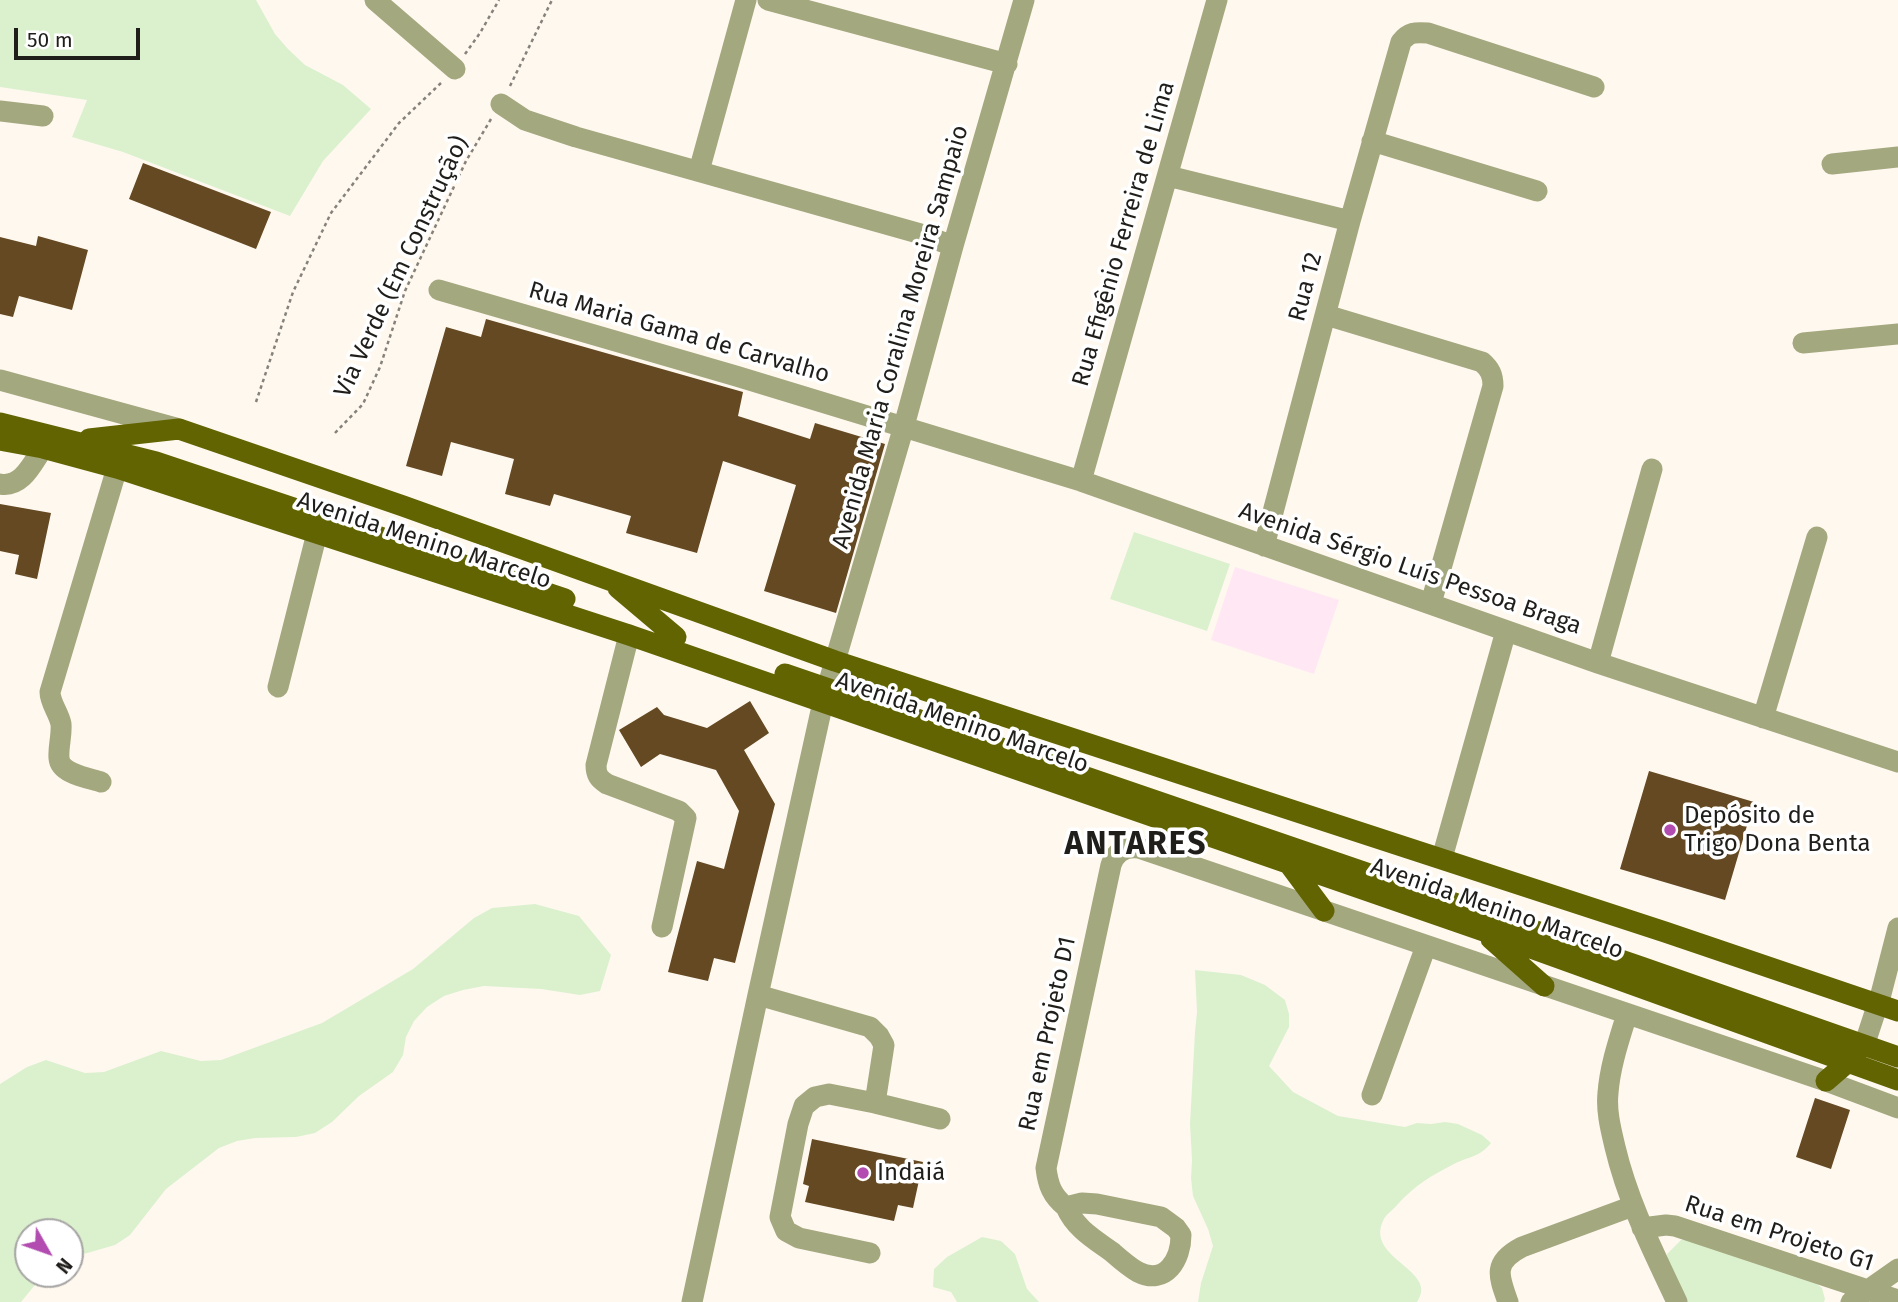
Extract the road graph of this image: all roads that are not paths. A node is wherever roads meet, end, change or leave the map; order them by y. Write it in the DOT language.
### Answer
graph roads {
  1 [pos="375,0"];
  2 [pos="746,0"];
  3 [pos="768,0"];
  4 [pos="1024,0"];
  5 [pos="1217,0"];
  6 [pos="1007,64"];
  7 [pos="455,69"];
  8 [pos="1594,88"];
  9 [pos="501,104"];
  10 [pos="0,111"];
  11 [pos="43,116"];
  12 [pos="1373,141"];
  13 [pos="1898,157"];
  14 [pos="1832,164"];
  15 [pos="699,171"];
  16 [pos="1168,176"];
  17 [pos="1537,191"];
  18 [pos="1350,222"];
  19 [pos="953,246"];
  20 [pos="439,290"];
  21 [pos="1326,315"];
  22 [pos="1898,334"];
  23 [pos="1803,343"];
  24 [pos="0,380"];
  25 [pos="0,423"];
  26 [pos="904,426"];
  27 [pos="179,429"];
  28 [pos="0,440"];
  29 [pos="74,441"];
  30 [pos="43,448"];
  31 [pos="117,468"];
  32 [pos="1652,469"];
  33 [pos="1081,481"];
  34 [pos="0,484"];
  35 [pos="317,533"];
  36 [pos="1816,537"];
  37 [pos="1264,546"];
  38 [pos="608,579"];
  39 [pos="1431,603"];
  40 [pos="1506,631"];
  41 [pos="629,635"];
  42 [pos="676,636"];
  43 [pos="835,661"];
  44 [pos="1598,663"];
  45 [pos="278,687"];
  46 [pos="825,695"];
  47 [pos="1763,718"];
  48 [pos="1898,762"];
  49 [pos="102,782"];
  50 [pos="1442,858"];
  51 [pos="1289,864"];
  52 [pos="1324,911"];
  53 [pos="662,927"];
  54 [pos="1898,929"];
  55 [pos="1481,930"];
  56 [pos="1426,946"];
  57 [pos="1545,986"];
  58 [pos="758,995"];
  59 [pos="1888,1007"];
  60 [pos="1627,1014"];
  61 [pos="1864,1046"];
  62 [pos="1898,1057"];
  63 [pos="1848,1062"];
  64 [pos="1898,1080"];
  65 [pos="1826,1081"];
  66 [pos="1372,1095"];
  67 [pos="875,1103"];
  68 [pos="1898,1108"];
  69 [pos="940,1119"];
  70 [pos="1633,1206"];
  71 [pos="1066,1207"];
  72 [pos="1642,1228"];
  73 [pos="870,1253"];
  74 [pos="1898,1269"];
  75 [pos="1858,1296"];
  76 [pos="1898,1300"];
  77 [pos="692,1302"];
  78 [pos="1508,1302"];
  79 [pos="1677,1302"];
  1 -- 7 [label="street"];
  2 -- 15 [label="street"];
  3 -- 6 [label="street"];
  4 -- 6 [label="street, Avenida Maria Coralina Moreira Sampaio"];
  5 -- 16 [label="street, Rua Efigênio Ferreira de Lima"];
  6 -- 19 [label="street, Avenida Maria Coralina Moreira Sampaio"];
  8 -- 12 [label="street, Rua 12"];
  9 -- 15 [label="street"];
  10 -- 11 [label="street"];
  12 -- 17 [label="street"];
  12 -- 18 [label="street, Rua 12"];
  13 -- 14 [label="street"];
  15 -- 19 [label="street"];
  16 -- 18 [label="street"];
  16 -- 33 [label="street, Rua Efigênio Ferreira de Lima"];
  18 -- 21 [label="street, Rua 12"];
  19 -- 26 [label="street, Avenida Maria Coralina Moreira Sampaio"];
  20 -- 26 [label="street, Rua Maria Gama de Carvalho"];
  21 -- 37 [label="street, Rua 12"];
  21 -- 39 [label="street"];
  22 -- 23 [label="street"];
  24 -- 27 [label="street"];
  25 -- 29 [label="main road, Avenida Menino Marcelo"];
  26 -- 33 [label="street, Avenida Sérgio Luís Pessoa Braga"];
  26 -- 43 [label="street, Avenida Maria Coralina Moreira Sampaio"];
  27 -- 29 [label="main road"];
  27 -- 38 [label="main road"];
  28 -- 30 [label="main road, Avenida Menino Marcelo"];
  29 -- 42 [label="main road, Avenida Menino Marcelo"];
  30 -- 31 [label="main road, Avenida Menino Marcelo"];
  30 -- 34 [label="street"];
  31 -- 35 [label="main road, Avenida Menino Marcelo"];
  31 -- 49 [label="street"];
  32 -- 44 [label="street"];
  33 -- 37 [label="street, Avenida Sérgio Luís Pessoa Braga"];
  35 -- 41 [label="main road, Avenida Menino Marcelo"];
  35 -- 45 [label="street"];
  36 -- 47 [label="street"];
  37 -- 39 [label="street, Avenida Sérgio Luís Pessoa Braga"];
  38 -- 42 [label="main road"];
  38 -- 43 [label="main road"];
  39 -- 40 [label="street, Avenida Sérgio Luís Pessoa Braga"];
  40 -- 44 [label="street, Avenida Sérgio Luís Pessoa Braga"];
  40 -- 50 [label="street"];
  41 -- 46 [label="main road, Avenida Menino Marcelo"];
  41 -- 53 [label="street"];
  42 -- 46 [label="main road, Avenida Menino Marcelo"];
  43 -- 46 [label="street, Avenida Maria Coralina Moreira Sampaio"];
  43 -- 50 [label="main road"];
  44 -- 47 [label="street, Avenida Sérgio Luís Pessoa Braga"];
  46 -- 51 [label="main road, Avenida Menino Marcelo"];
  46 -- 58 [label="street, Avenida Maria Coralina Moreira Sampaio"];
  46 -- 61 [label="main road, Avenida Menino Marcelo"];
  47 -- 48 [label="street, Avenida Sérgio Luís Pessoa Braga"];
  50 -- 59 [label="main road"];
  51 -- 52 [label="main road"];
  51 -- 55 [label="main road, Avenida Menino Marcelo"];
  52 -- 56 [label="street"];
  52 -- 71 [label="street, Rua em Projeto D1"];
  54 -- 59 [label="street"];
  55 -- 57 [label="main road"];
  55 -- 63 [label="main road, Avenida Menino Marcelo"];
  56 -- 57 [label="street"];
  56 -- 66 [label="street"];
  57 -- 60 [label="street"];
  58 -- 67 [label="street"];
  58 -- 77 [label="street, Avenida Maria Coralina Moreira Sampaio"];
  59 -- 61 [label="street"];
  60 -- 65 [label="street"];
  60 -- 70 [label="street"];
  61 -- 62 [label="main road, Avenida Menino Marcelo"];
  61 -- 63 [label="main road"];
  63 -- 64 [label="main road, Avenida Menino Marcelo"];
  63 -- 65 [label="main road"];
  65 -- 68 [label="street"];
  67 -- 69 [label="street"];
  67 -- 73 [label="street"];
  70 -- 72 [label="street"];
  70 -- 78 [label="street"];
  71 -- 71 [label="street, Rua em Projeto D1"];
  72 -- 75 [label="street, Rua em Projeto G1"];
  72 -- 79 [label="street"];
  74 -- 75 [label="street"];
  75 -- 76 [label="street, Rua em Projeto G1"];
}
